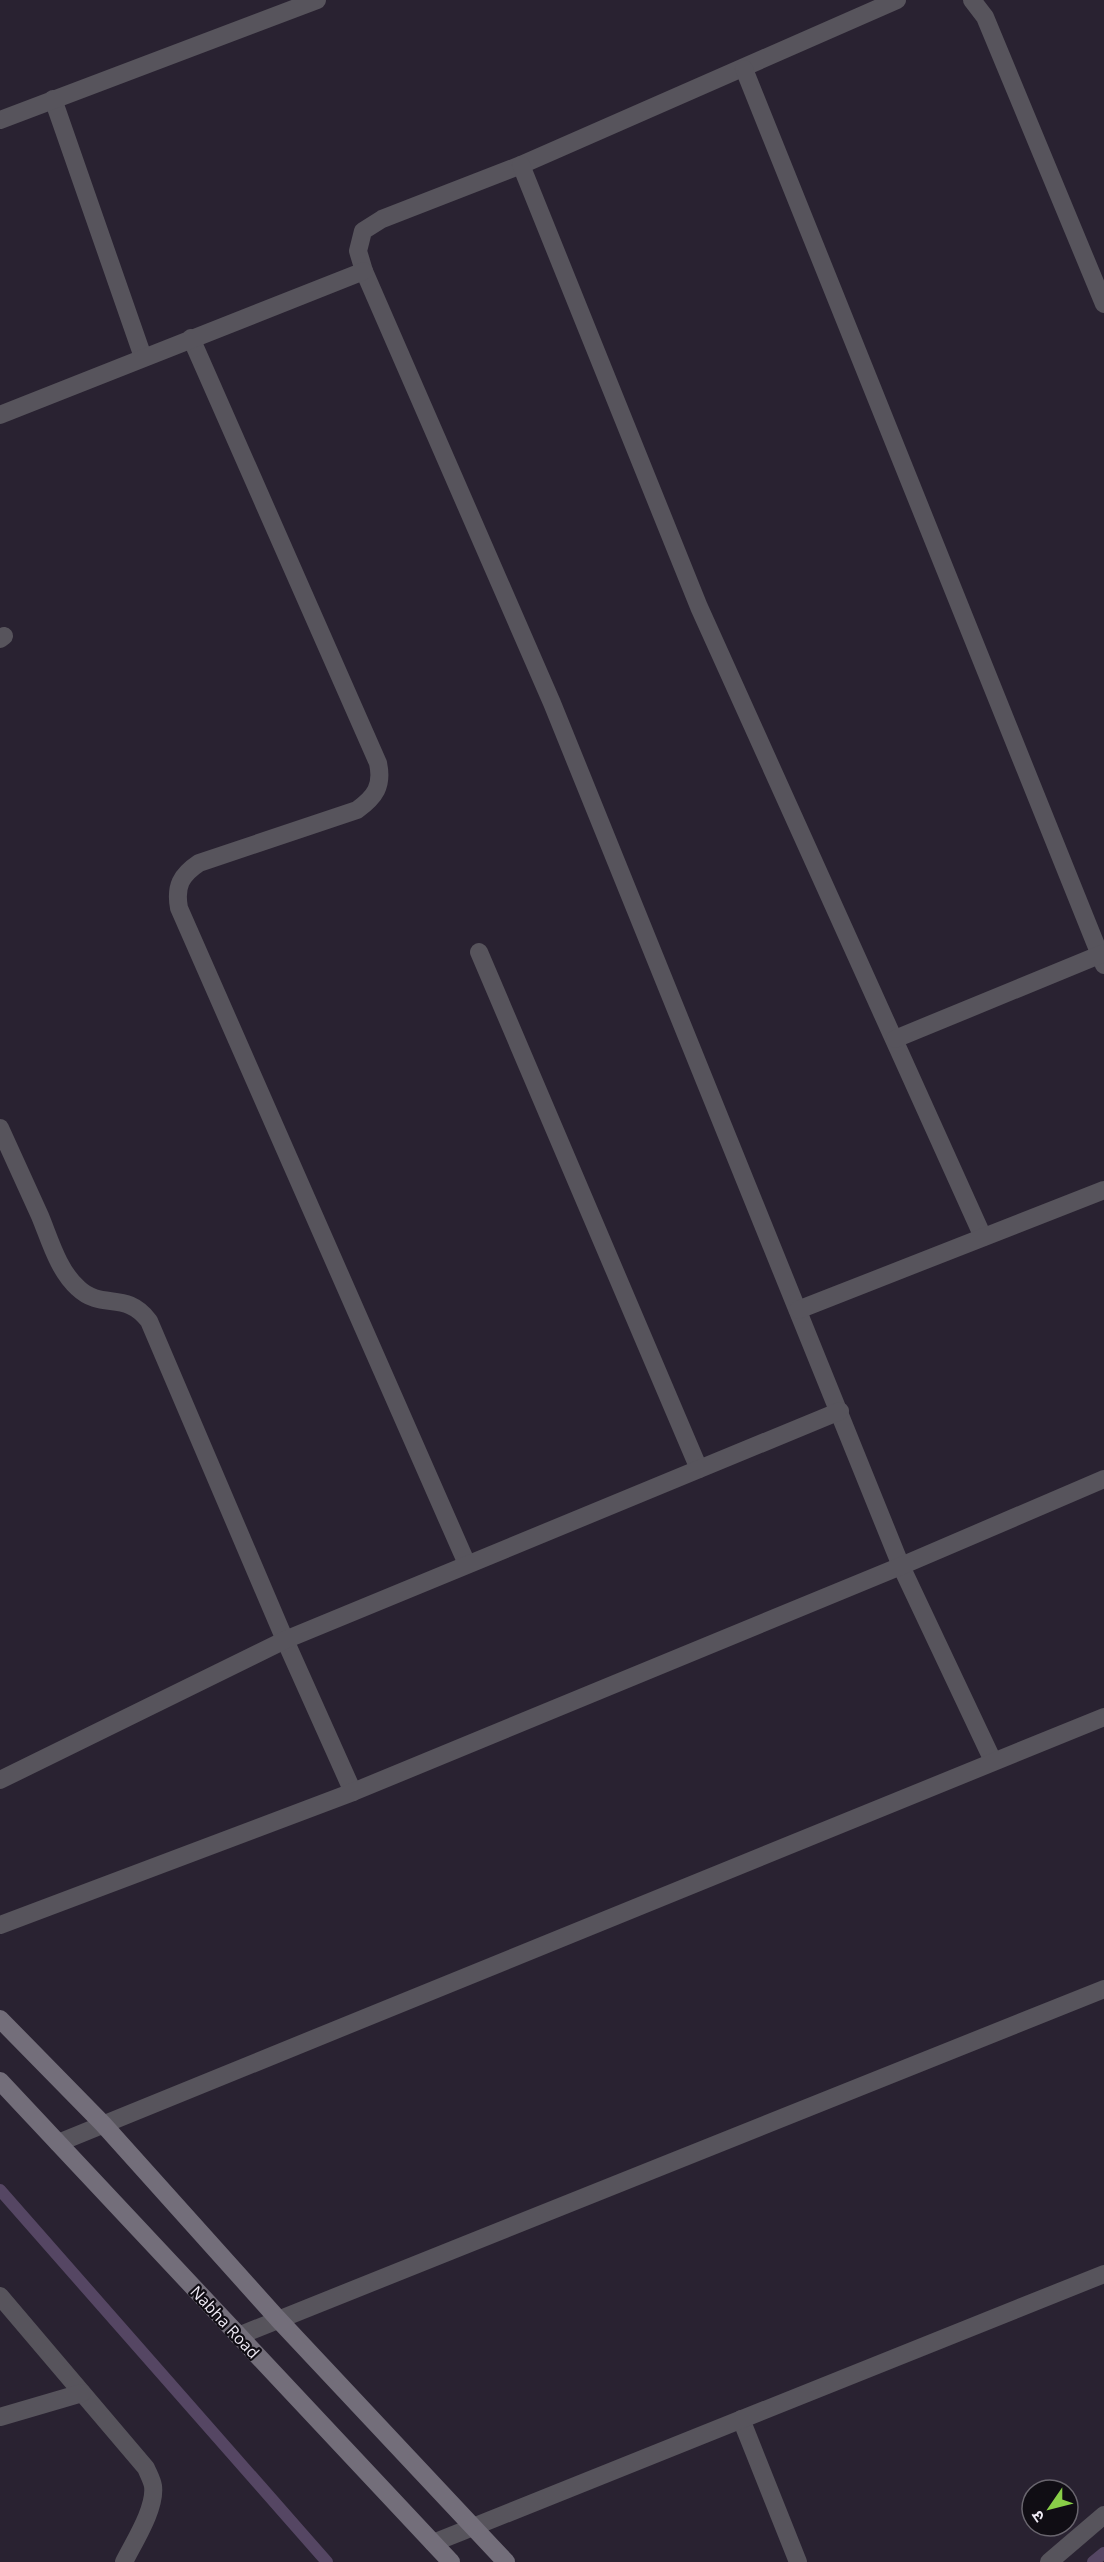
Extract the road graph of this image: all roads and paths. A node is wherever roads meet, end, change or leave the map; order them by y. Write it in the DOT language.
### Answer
graph roads {
  1 [pos="317,0"];
  2 [pos="897,0"];
  3 [pos="972,0"];
  4 [pos="744,69"];
  5 [pos="52,99"];
  6 [pos="0,120"];
  7 [pos="521,165"];
  8 [pos="364,271"];
  9 [pos="1104,304"];
  10 [pos="191,338"];
  11 [pos="143,357"];
  12 [pos="0,415"];
  13 [pos="479,952"];
  14 [pos="1102,957"];
  15 [pos="895,1039"];
  16 [pos="0,1128"];
  17 [pos="1104,1190"];
  18 [pos="983,1237"];
  19 [pos="798,1310"];
  20 [pos="840,1411"];
  21 [pos="699,1469"];
  22 [pos="1104,1479"];
  23 [pos="467,1564"];
  24 [pos="901,1566"];
  25 [pos="285,1640"];
  26 [pos="1104,1717"];
  27 [pos="993,1761"];
  28 [pos="0,1780"];
  29 [pos="353,1792"];
  30 [pos="0,1925"];
  31 [pos="1104,1989"];
  32 [pos="0,2019"];
  33 [pos="0,2081"];
  34 [pos="103,2124"];
  35 [pos="58,2143"];
  36 [pos="1104,2274"];
  37 [pos="0,2296"];
  38 [pos="278,2319"];
  39 [pos="238,2336"];
  40 [pos="82,2393"];
  41 [pos="0,2417"];
  42 [pos="741,2419"];
  43 [pos="1104,2515"];
  44 [pos="473,2526"];
  45 [pos="433,2543"];
  46 [pos="124,2562"];
  47 [pos="450,2562"];
  48 [pos="506,2562"];
  49 [pos="798,2562"];
  50 [pos="1049,2562"];
  1 -- 5 [label="street"];
  2 -- 4 [label="street"];
  3 -- 9 [label="street"];
  4 -- 7 [label="street"];
  4 -- 14 [label="street"];
  5 -- 6 [label="street"];
  5 -- 11 [label="street"];
  7 -- 8 [label="street"];
  7 -- 15 [label="street"];
  8 -- 10 [label="street"];
  8 -- 19 [label="street"];
  10 -- 11 [label="street"];
  10 -- 23 [label="street"];
  11 -- 12 [label="street"];
  13 -- 21 [label="street"];
  14 -- 15 [label="street"];
  15 -- 18 [label="street"];
  16 -- 25 [label="street"];
  17 -- 18 [label="street"];
  18 -- 19 [label="street"];
  19 -- 20 [label="street"];
  20 -- 21 [label="street"];
  20 -- 24 [label="street"];
  21 -- 23 [label="street"];
  22 -- 24 [label="street"];
  23 -- 25 [label="street"];
  24 -- 27 [label="street"];
  24 -- 29 [label="street"];
  25 -- 28 [label="street"];
  25 -- 29 [label="street"];
  26 -- 27 [label="street"];
  27 -- 34 [label="street"];
  29 -- 30 [label="street"];
  31 -- 38 [label="street"];
  32 -- 34 [label="main road"];
  33 -- 35 [label="main road, Nabha Road"];
  34 -- 35 [label="street"];
  34 -- 38 [label="main road"];
  35 -- 39 [label="main road, Nabha Road"];
  36 -- 42 [label="street"];
  37 -- 40 [label="street"];
  38 -- 39 [label="street"];
  38 -- 44 [label="main road"];
  39 -- 45 [label="main road, Nabha Road"];
  40 -- 41 [label="street"];
  40 -- 46 [label="street"];
  42 -- 44 [label="street"];
  42 -- 49 [label="street"];
  43 -- 50 [label="street"];
  44 -- 45 [label="street"];
  44 -- 48 [label="main road"];
  45 -- 47 [label="main road, Nabha Road"];
}
